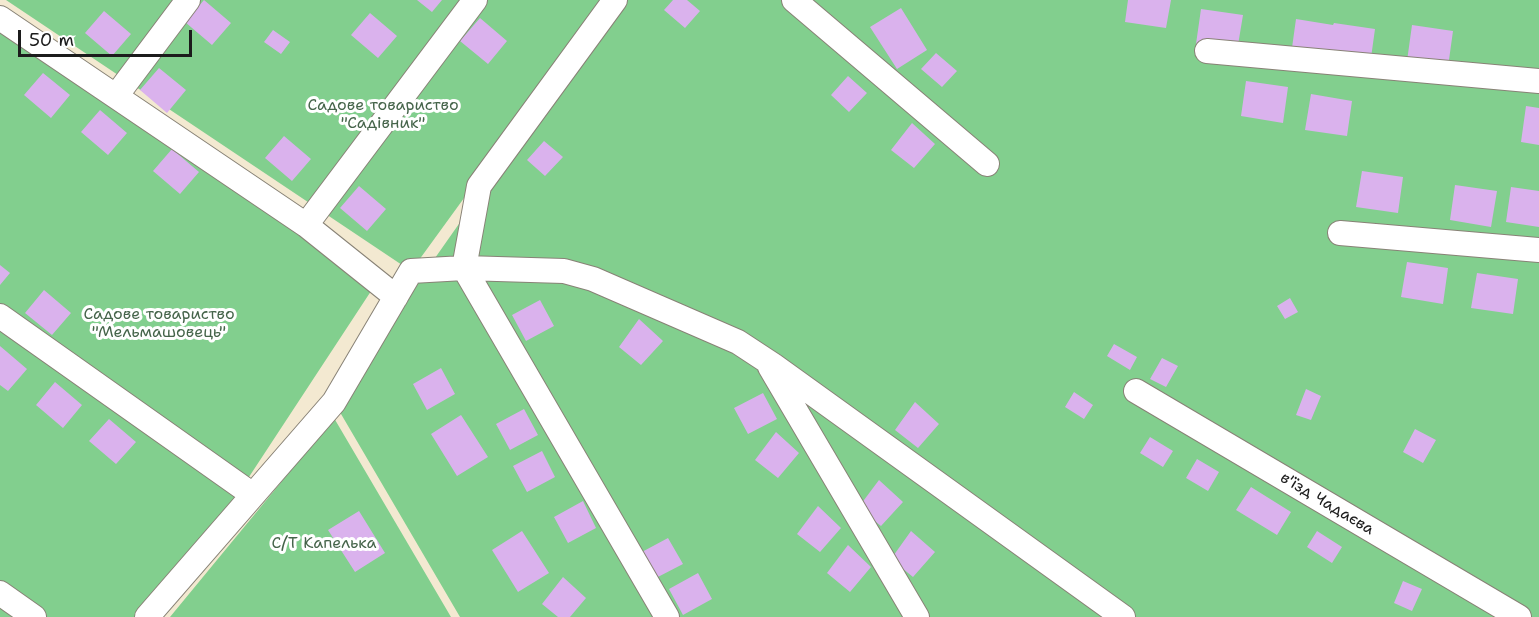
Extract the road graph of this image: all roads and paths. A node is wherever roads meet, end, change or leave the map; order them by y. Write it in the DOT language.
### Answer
graph roads {
  1 [pos="188,0"];
  2 [pos="474,0"];
  3 [pos="615,0"];
  4 [pos="794,0"];
  5 [pos="0,18"];
  6 [pos="1207,51"];
  7 [pos="1539,81"];
  8 [pos="116,96"];
  9 [pos="987,164"];
  10 [pos="306,225"];
  11 [pos="1340,233"];
  12 [pos="1539,250"];
  13 [pos="464,268"];
  14 [pos="396,297"];
  15 [pos="0,316"];
  16 [pos="766,360"];
  17 [pos="1136,391"];
  18 [pos="253,495"];
  19 [pos="0,593"];
  20 [pos="34,617"];
  21 [pos="147,617"];
  22 [pos="667,617"];
  23 [pos="917,617"];
  24 [pos="1123,617"];
  25 [pos="1518,617"];
  1 -- 8 [label="lane"];
  2 -- 10 [label="lane"];
  3 -- 13 [label="lane"];
  4 -- 9 [label="lane"];
  5 -- 8 [label="lane"];
  6 -- 7 [label="lane"];
  8 -- 10 [label="lane"];
  10 -- 14 [label="lane"];
  11 -- 12 [label="lane"];
  13 -- 14 [label="lane"];
  13 -- 16 [label="lane"];
  13 -- 22 [label="lane"];
  14 -- 18 [label="lane"];
  15 -- 18 [label="lane"];
  16 -- 23 [label="lane"];
  16 -- 24 [label="lane"];
  17 -- 25 [label="lane, в'їзд Чадаєва"];
  18 -- 21 [label="lane"];
  19 -- 20 [label="lane"];
}
